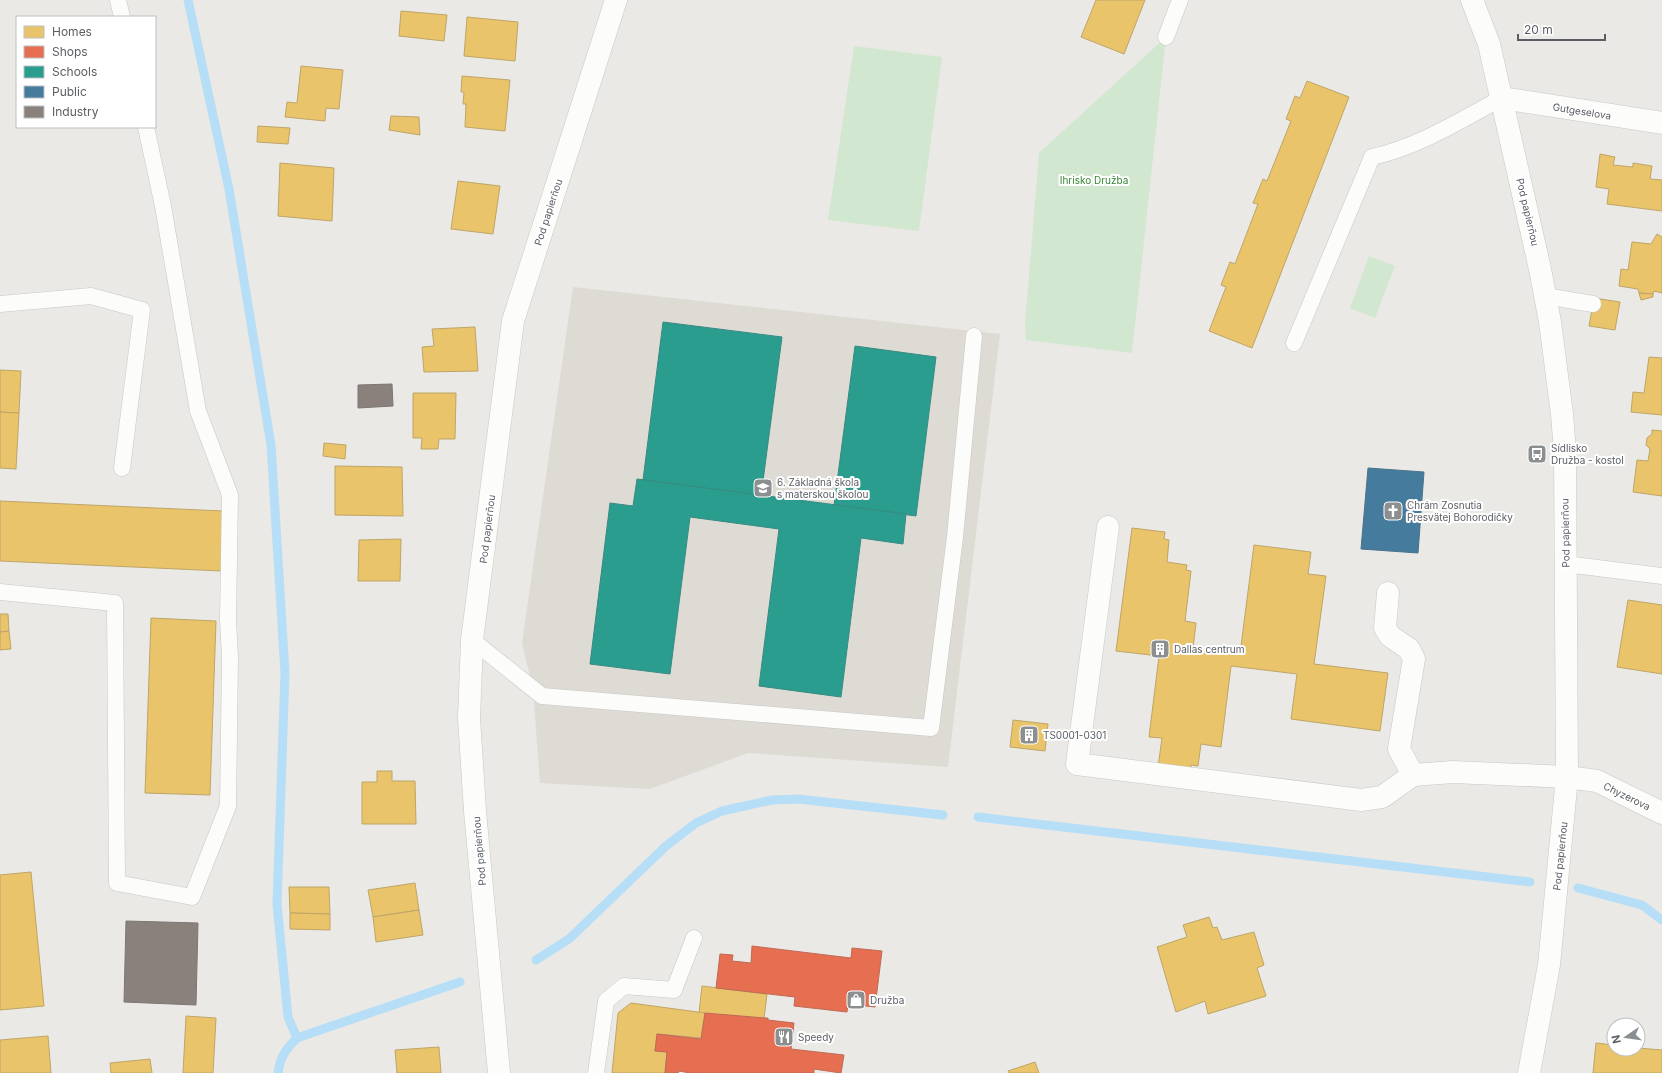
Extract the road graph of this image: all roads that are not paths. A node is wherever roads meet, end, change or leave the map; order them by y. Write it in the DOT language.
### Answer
graph roads {
  1 [pos="118,0"];
  2 [pos="616,0"];
  3 [pos="1180,0"];
  4 [pos="1472,0"];
  5 [pos="122,16"];
  6 [pos="1166,37"];
  7 [pos="1502,98"];
  8 [pos="1662,123"];
  9 [pos="146,128"];
  10 [pos="1545,296"];
  11 [pos="0,304"];
  12 [pos="1593,304"];
  13 [pos="974,336"];
  14 [pos="1294,343"];
  15 [pos="122,468"];
  16 [pos="1108,527"];
  17 [pos="1566,564"];
  18 [pos="1662,576"];
  19 [pos="0,592"];
  20 [pos="1388,593"];
  21 [pos="472,640"];
  22 [pos="1413,775"];
  23 [pos="1568,777"];
  24 [pos="1662,813"];
  25 [pos="694,938"];
  26 [pos="499,1073"];
  27 [pos="596,1073"];
  28 [pos="1529,1073"];
  1 -- 5 [label="lane"];
  2 -- 21 [label="street, Pod papierňou"];
  3 -- 6 [label="lane"];
  4 -- 7 [label="street, Pod papierňou"];
  7 -- 8 [label="street, Gutgeselova"];
  7 -- 10 [label="street, Pod papierňou"];
  7 -- 14 [label="lane"];
  9 -- 19 [label="lane"];
  10 -- 12 [label="lane"];
  10 -- 17 [label="street, Pod papierňou"];
  11 -- 15 [label="lane"];
  13 -- 21 [label="lane"];
  16 -- 22 [label="street"];
  17 -- 18 [label="lane"];
  17 -- 23 [label="street, Pod papierňou"];
  20 -- 22 [label="street"];
  21 -- 26 [label="street, Pod papierňou"];
  22 -- 23 [label="street, Chyzerova"];
  23 -- 24 [label="street, Chyzerova"];
  23 -- 28 [label="street, Pod papierňou"];
  25 -- 27 [label="lane"];
}
